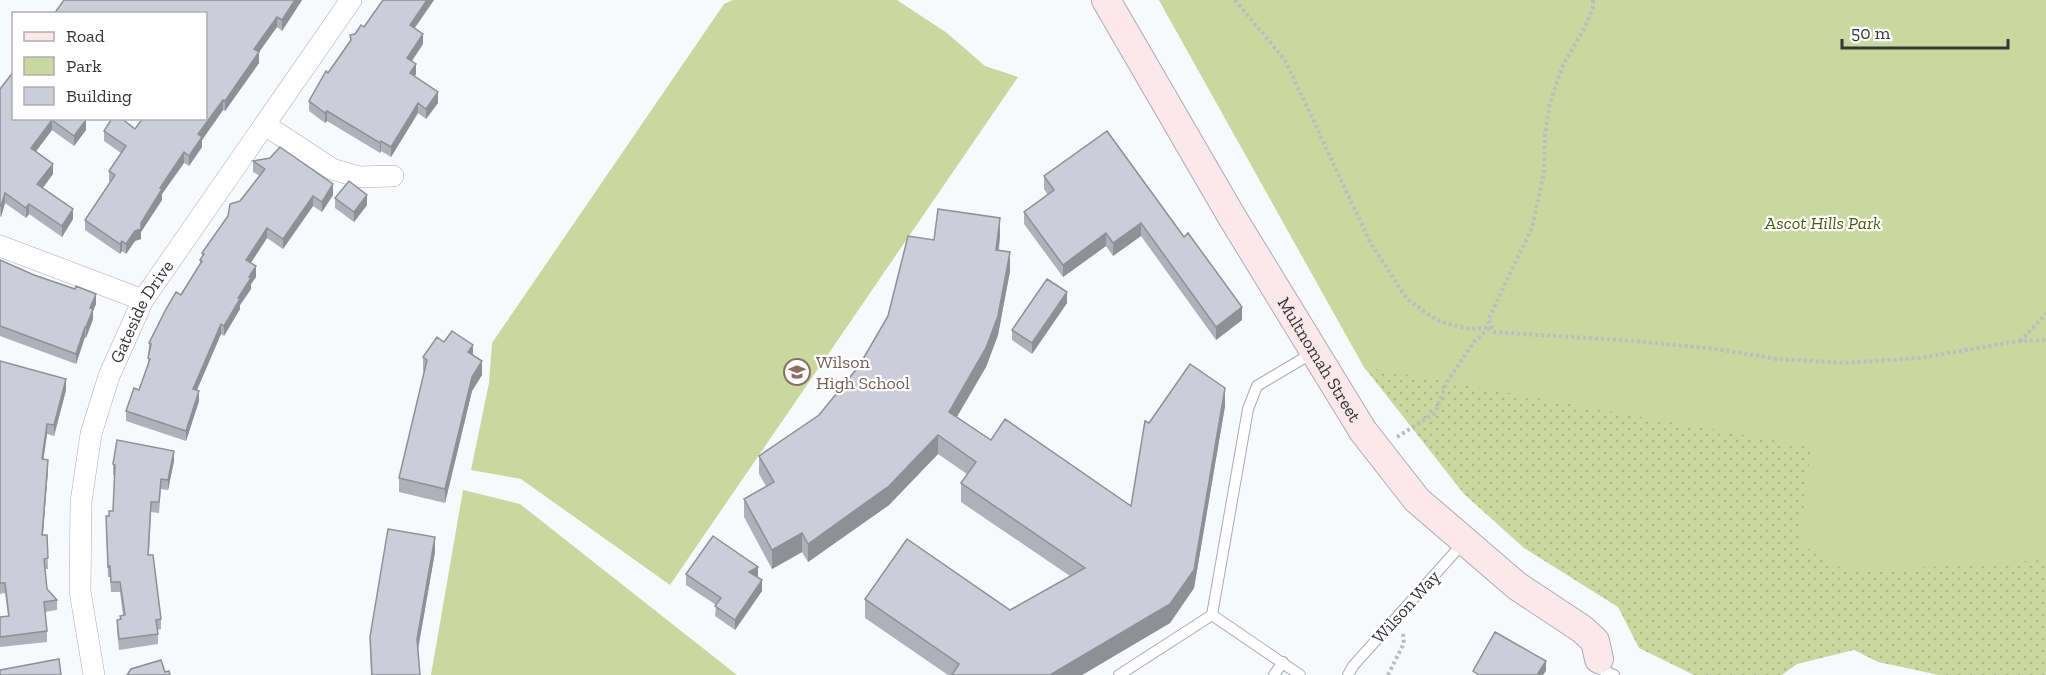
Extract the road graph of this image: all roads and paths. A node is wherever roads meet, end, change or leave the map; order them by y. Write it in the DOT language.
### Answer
graph roads {
  1 [pos="351,0"];
  2 [pos="1106,0"];
  3 [pos="1235,0"];
  4 [pos="1593,0"];
  5 [pos="265,125"];
  6 [pos="393,176"];
  7 [pos="0,246"];
  8 [pos="143,300"];
  9 [pos="2046,314"];
  10 [pos="1491,327"];
  11 [pos="2046,340"];
  12 [pos="2020,341"];
  13 [pos="1314,352"];
  14 [pos="1378,451"];
  15 [pos="1465,541"];
  16 [pos="1402,610"];
  17 [pos="1212,615"];
  18 [pos="1283,662"];
  19 [pos="1602,669"];
  20 [pos="94,675"];
  21 [pos="1119,675"];
  22 [pos="1274,675"];
  23 [pos="1300,675"];
  24 [pos="1348,675"];
  25 [pos="1388,675"];
  1 -- 5 [label="street, Gateside Drive"];
  2 -- 13 [label="street, Multnomah Street"];
  3 -- 10 [label="path"];
  4 -- 10 [label="path"];
  5 -- 6 [label="street"];
  5 -- 8 [label="street, Gateside Drive"];
  7 -- 8 [label="street"];
  8 -- 20 [label="street, Gateside Drive"];
  9 -- 12 [label="path"];
  10 -- 12 [label="path"];
  10 -- 14 [label="path"];
  11 -- 12 [label="path"];
  13 -- 14 [label="street, Multnomah Street"];
  13 -- 17 [label="lane"];
  14 -- 15 [label="street, Multnomah Street"];
  15 -- 16 [label="lane, Wilson Way"];
  15 -- 19 [label="street, Multnomah Street"];
  16 -- 24 [label="lane, Wilson Way"];
  16 -- 25 [label="path"];
  17 -- 18 [label="lane"];
  17 -- 21 [label="lane"];
  18 -- 22 [label="lane"];
  18 -- 23 [label="lane"];
}
